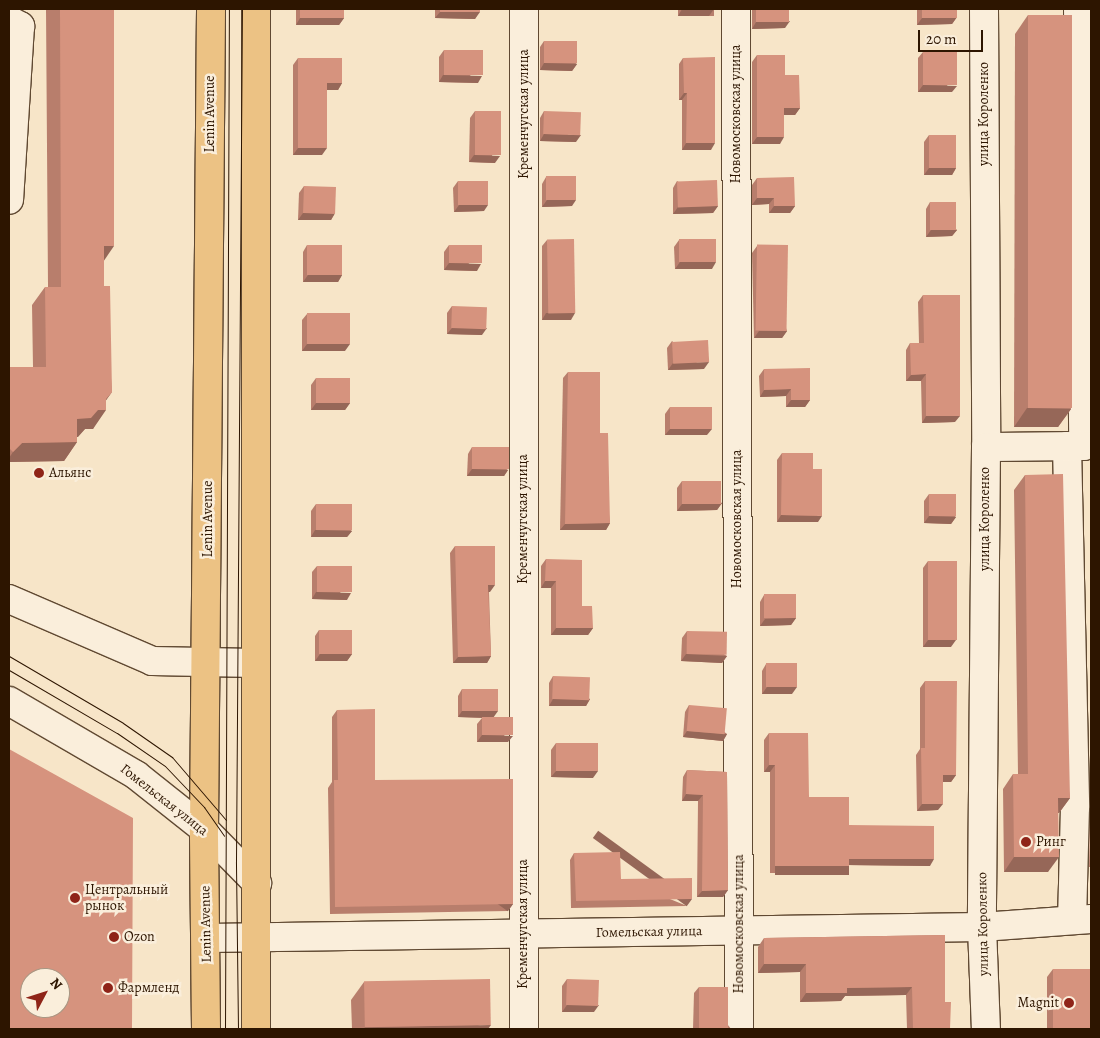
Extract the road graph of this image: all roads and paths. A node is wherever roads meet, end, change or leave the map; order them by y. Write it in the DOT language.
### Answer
graph roads {
  1 [pos="211,9"];
  2 [pos="256,9"];
  3 [pos="524,9"];
  4 [pos="736,9"];
  5 [pos="984,9"];
  6 [pos="1078,9"];
  7 [pos="9,20"];
  8 [pos="9,200"];
  9 [pos="1087,296"];
  10 [pos="1080,446"];
  11 [pos="986,447"];
  12 [pos="9,599"];
  13 [pos="207,662"];
  14 [pos="255,663"];
  15 [pos="9,701"];
  16 [pos="1083,807"];
  17 [pos="204,829"];
  18 [pos="257,883"];
  19 [pos="1081,918"];
  20 [pos="982,927"];
  21 [pos="739,930"];
  22 [pos="522,934"];
  23 [pos="255,936"];
  24 [pos="207,938"];
  25 [pos="206,1029"];
  26 [pos="256,1029"];
  27 [pos="524,1029"];
  28 [pos="739,1029"];
  29 [pos="986,1029"];
  1 -- 13 [label="main road, Lenin Avenue"];
  2 -- 14 [label="main road"];
  3 -- 22 [label="street, Кременчугская улица"];
  4 -- 21 [label="street, Новомосковская улица"];
  5 -- 11 [label="street, улица Короленко"];
  6 -- 9 [label="street"];
  7 -- 8 [label="street"];
  9 -- 10 [label="street"];
  10 -- 11 [label="street"];
  10 -- 16 [label="street"];
  11 -- 20 [label="street, улица Короленко"];
  12 -- 13 [label="street"];
  13 -- 14 [label="street"];
  13 -- 17 [label="main road, Lenin Avenue"];
  14 -- 18 [label="main road"];
  15 -- 17 [label="street, Гомельская улица"];
  16 -- 19 [label="street"];
  17 -- 18 [label="street, Гомельская улица"];
  17 -- 24 [label="main road, Lenin Avenue"];
  18 -- 23 [label="main road"];
  19 -- 20 [label="street, Гомельская улица"];
  20 -- 21 [label="street, Гомельская улица"];
  20 -- 29 [label="street, улица Короленко"];
  21 -- 22 [label="street, Гомельская улица"];
  21 -- 28 [label="street, Новомосковская улица"];
  22 -- 23 [label="street, Гомельская улица"];
  22 -- 27 [label="street, Кременчугская улица"];
  23 -- 24 [label="street, Гомельская улица"];
  23 -- 26 [label="main road"];
  24 -- 25 [label="main road, Lenin Avenue"];
}
